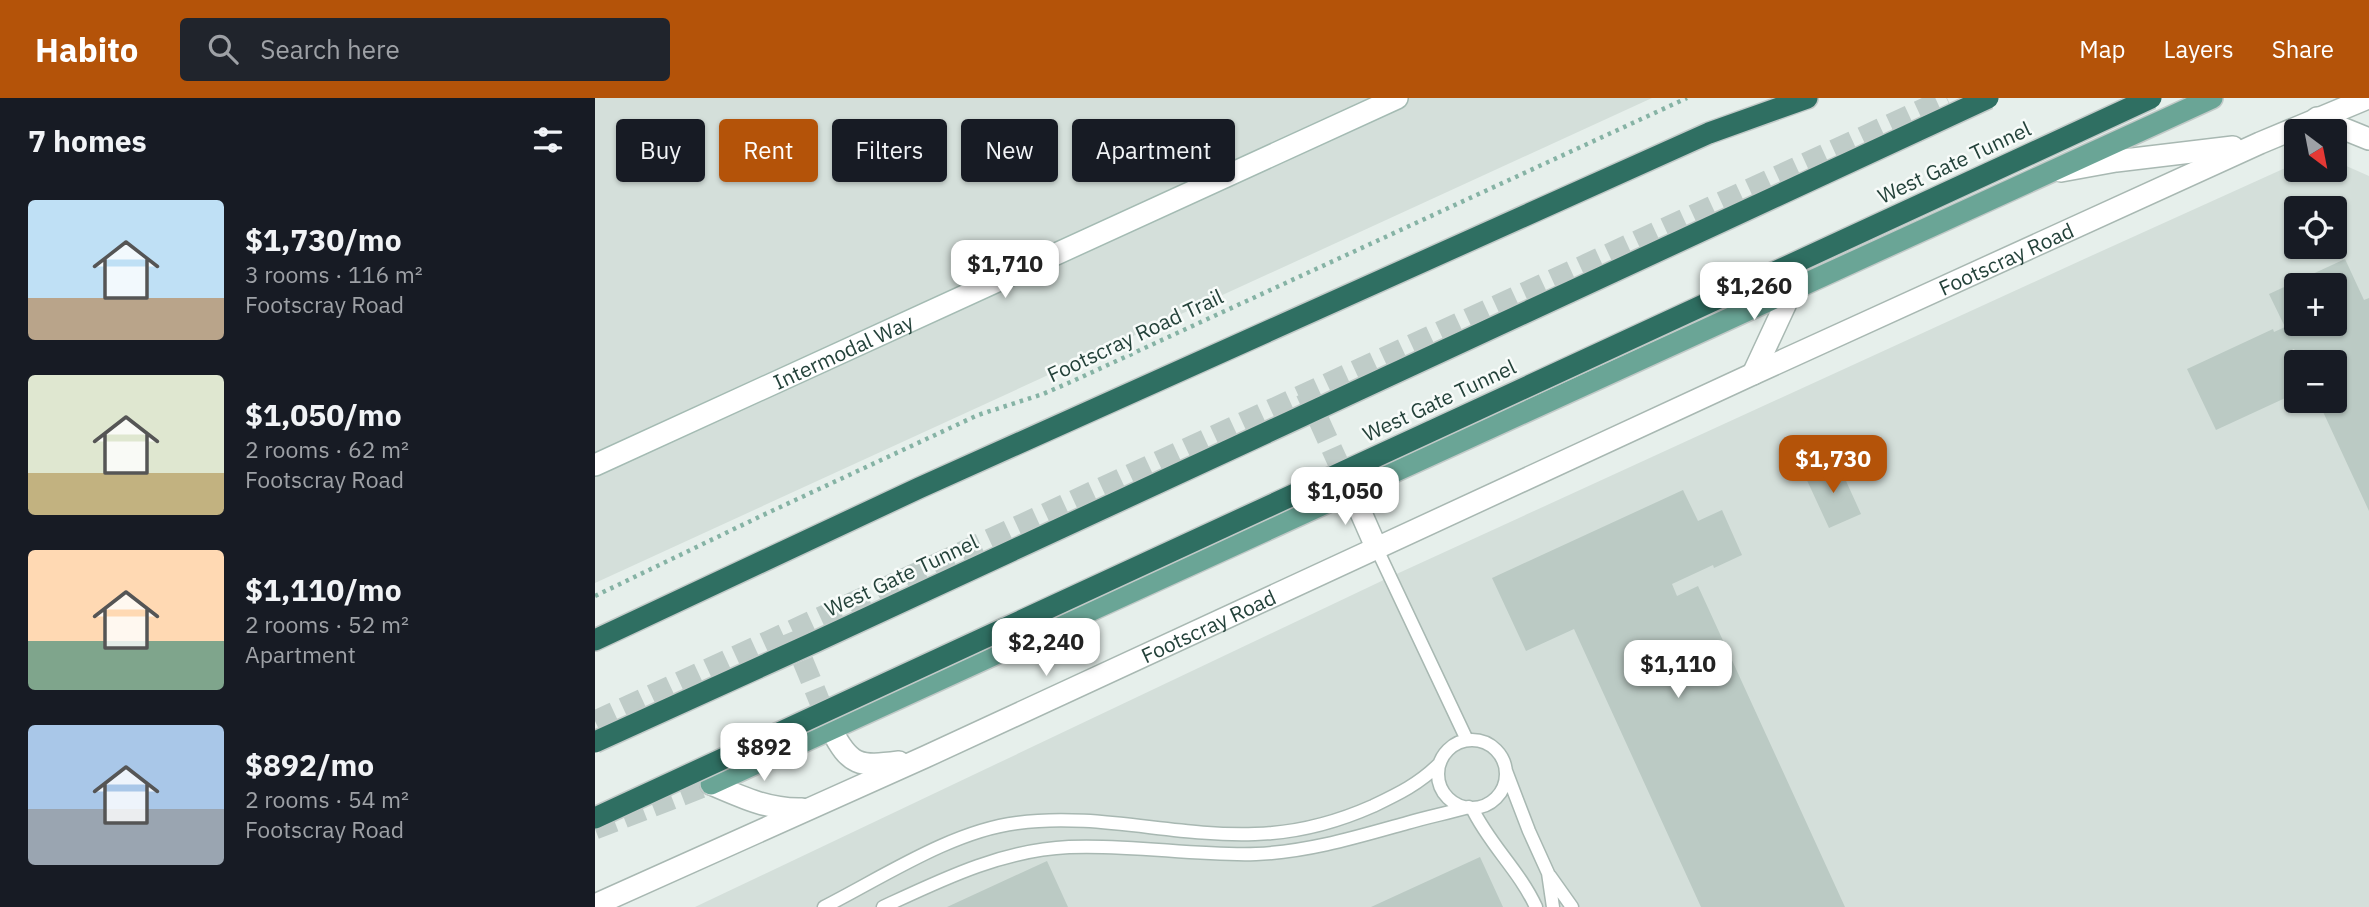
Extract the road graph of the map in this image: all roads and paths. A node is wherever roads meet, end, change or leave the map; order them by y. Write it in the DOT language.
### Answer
graph roads {
  1 [pos="1397,98"];
  2 [pos="1688,98"];
  3 [pos="1807,98"];
  4 [pos="1988,98"];
  5 [pos="2151,98"];
  6 [pos="2212,98"];
  7 [pos="2368,98"];
  8 [pos="2317,118"];
  9 [pos="2369,139"];
  10 [pos="2260,143"];
  11 [pos="2046,174"];
  12 [pos="1793,288"];
  13 [pos="1753,373"];
  14 [pos="595,465"];
  15 [pos="1351,490"];
  16 [pos="1376,547"];
  17 [pos="595,596"];
  18 [pos="595,640"];
  19 [pos="831,729"];
  20 [pos="1467,740"];
  21 [pos="595,742"];
  22 [pos="925,757"];
  23 [pos="1439,764"];
  24 [pos="1505,767"];
  25 [pos="711,784"];
  26 [pos="818,806"];
  27 [pos="1470,807"];
  28 [pos="595,818"];
  29 [pos="1548,873"];
  30 [pos="595,905"];
  31 [pos="824,907"];
  32 [pos="883,907"];
  33 [pos="1536,907"];
  34 [pos="1553,907"];
  35 [pos="1572,907"];
  1 -- 14 [label="street, Intermodal Way"];
  2 -- 17 [label="path, Footscray Road Trail"];
  3 -- 18 [label="highway"];
  4 -- 21 [label="highway, West Gate Tunnel, bridge"];
  5 -- 28 [label="highway, West Gate Tunnel, bridge"];
  6 -- 11 [label="main road, Footscray Road"];
  7 -- 8 [label="street, Footscray Road"];
  8 -- 9 [label="street"];
  8 -- 10 [label="street, Footscray Road"];
  10 -- 11 [label="street, Footscray Road"];
  10 -- 13 [label="street, Footscray Road"];
  11 -- 12 [label="main road, Footscray Road"];
  12 -- 13 [label="street"];
  12 -- 15 [label="main road, Footscray Road"];
  13 -- 16 [label="street, Footscray Road"];
  15 -- 16 [label="street"];
  15 -- 19 [label="main road, Footscray Road"];
  16 -- 20 [label="lane"];
  16 -- 22 [label="street, Footscray Road"];
  19 -- 22 [label="street, Footscray Road"];
  19 -- 25 [label="main road, Footscray Road"];
  20 -- 23 [label="lane"];
  20 -- 24 [label="lane"];
  22 -- 26 [label="street, Footscray Road"];
  23 -- 27 [label="lane"];
  23 -- 31 [label="lane"];
  24 -- 27 [label="lane"];
  24 -- 29 [label="lane"];
  25 -- 26 [label="street, Footscray Road"];
  26 -- 30 [label="street, Footscray Road"];
  27 -- 32 [label="lane"];
  27 -- 33 [label="lane"];
  29 -- 34 [label="lane"];
  29 -- 35 [label="lane"];
}
